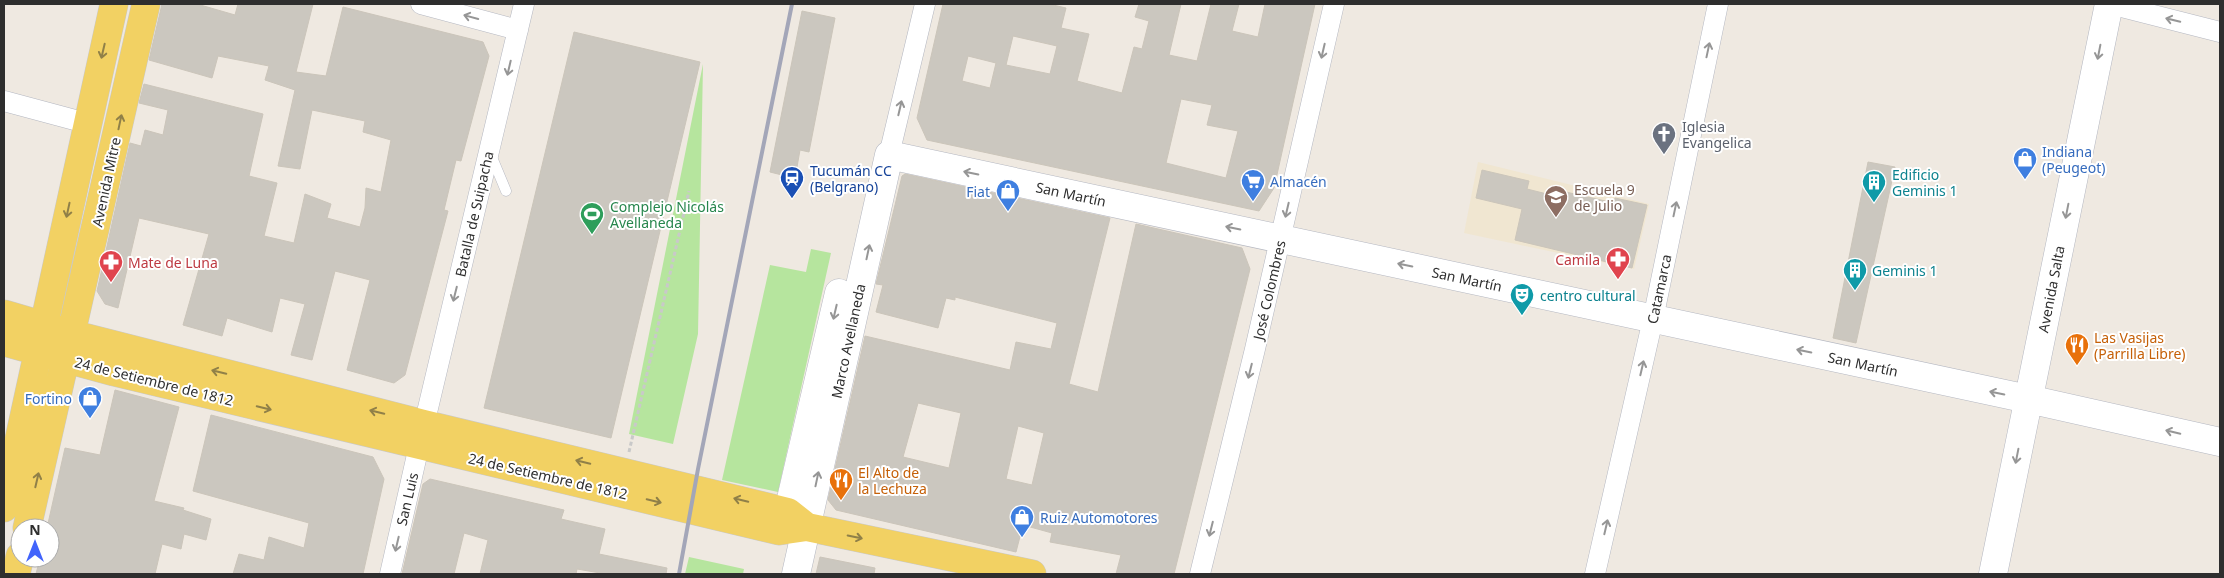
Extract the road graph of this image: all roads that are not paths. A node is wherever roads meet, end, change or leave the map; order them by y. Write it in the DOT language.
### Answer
graph roads {
  1 [pos="114,4"];
  2 [pos="146,4"];
  3 [pos="422,4"];
  4 [pos="524,4"];
  5 [pos="925,4"];
  6 [pos="1334,4"];
  7 [pos="1718,4"];
  8 [pos="2110,4"];
  9 [pos="518,30"];
  10 [pos="2220,32"];
  11 [pos="4,101"];
  12 [pos="86,123"];
  13 [pos="490,151"];
  14 [pos="889,155"];
  15 [pos="506,191"];
  16 [pos="1281,238"];
  17 [pos="56,263"];
  18 [pos="86,272"];
  19 [pos="4,306"];
  20 [pos="4,314"];
  21 [pos="1653,319"];
  22 [pos="43,325"];
  23 [pos="4,342"];
  24 [pos="69,347"];
  25 [pos="4,348"];
  26 [pos="38,351"];
  27 [pos="119,360"];
  28 [pos="2028,399"];
  29 [pos="56,400"];
  30 [pos="26,402"];
  31 [pos="421,435"];
  32 [pos="2220,442"];
  33 [pos="4,508"];
  34 [pos="28,518"];
  35 [pos="798,519"];
  36 [pos="390,574"];
  37 [pos="796,574"];
  38 [pos="1032,574"];
  39 [pos="1200,574"];
  40 [pos="1595,574"];
  41 [pos="1993,574"];
  1 -- 12 [label="main road, one-way"];
  18 -- 2 [label="main road, Avenida Mitre, one-way"];
  9 -- 3 [label="street, one-way"];
  4 -- 9 [label="street, Batalla de Suipacha"];
  14 -- 5 [label="street, Marco Avellaneda, one-way"];
  6 -- 16 [label="street, José Colombres, one-way"];
  21 -- 7 [label="street, Catamarca, one-way"];
  10 -- 8 [label="street, one-way"];
  8 -- 28 [label="main road, Avenida Salta, one-way"];
  9 -- 13 [label="street, Batalla de Suipacha, one-way"];
  11 -- 12 [label="street"];
  12 -- 17 [label="main road, one-way"];
  13 -- 15 [label="lane"];
  13 -- 31 [label="street, Batalla de Suipacha, one-way"];
  16 -- 14 [label="main road, San Martín, one-way"];
  14 -- 35 [label="main road, Marco Avellaneda"];
  21 -- 16 [label="main road, San Martín, one-way"];
  16 -- 39 [label="street, José Colombres, one-way"];
  17 -- 19 [label="main road"];
  17 -- 22 [label="main road"];
  18 -- 24 [label="main road, Avenida Mitre"];
  18 -- 27 [label="main road"];
  20 -- 22 [label="main road"];
  28 -- 21 [label="main road, San Martín, one-way"];
  40 -- 21 [label="street, Catamarca, one-way"];
  22 -- 24 [label="main road"];
  22 -- 26 [label="main road"];
  23 -- 26 [label="main road"];
  24 -- 26 [label="main road"];
  24 -- 27 [label="main road, 24 de Setiembre de 1812"];
  24 -- 29 [label="main road, Avenida Mitre"];
  25 -- 30 [label="main road"];
  26 -- 30 [label="main road"];
  27 -- 29 [label="main road"];
  27 -- 31 [label="main road, 24 de Setiembre de 1812"];
  32 -- 28 [label="main road, San Martín, one-way"];
  28 -- 41 [label="main road, Avenida Salta, one-way"];
  34 -- 29 [label="main road, Avenida Mitre, one-way"];
  30 -- 33 [label="main road"];
  31 -- 35 [label="main road, 24 de Setiembre de 1812"];
  31 -- 36 [label="street, San Luis, one-way"];
  35 -- 37 [label="main road, Marco Avellaneda"];
  35 -- 38 [label="main road, 24 de Setiembre de 1812, one-way"];
}
